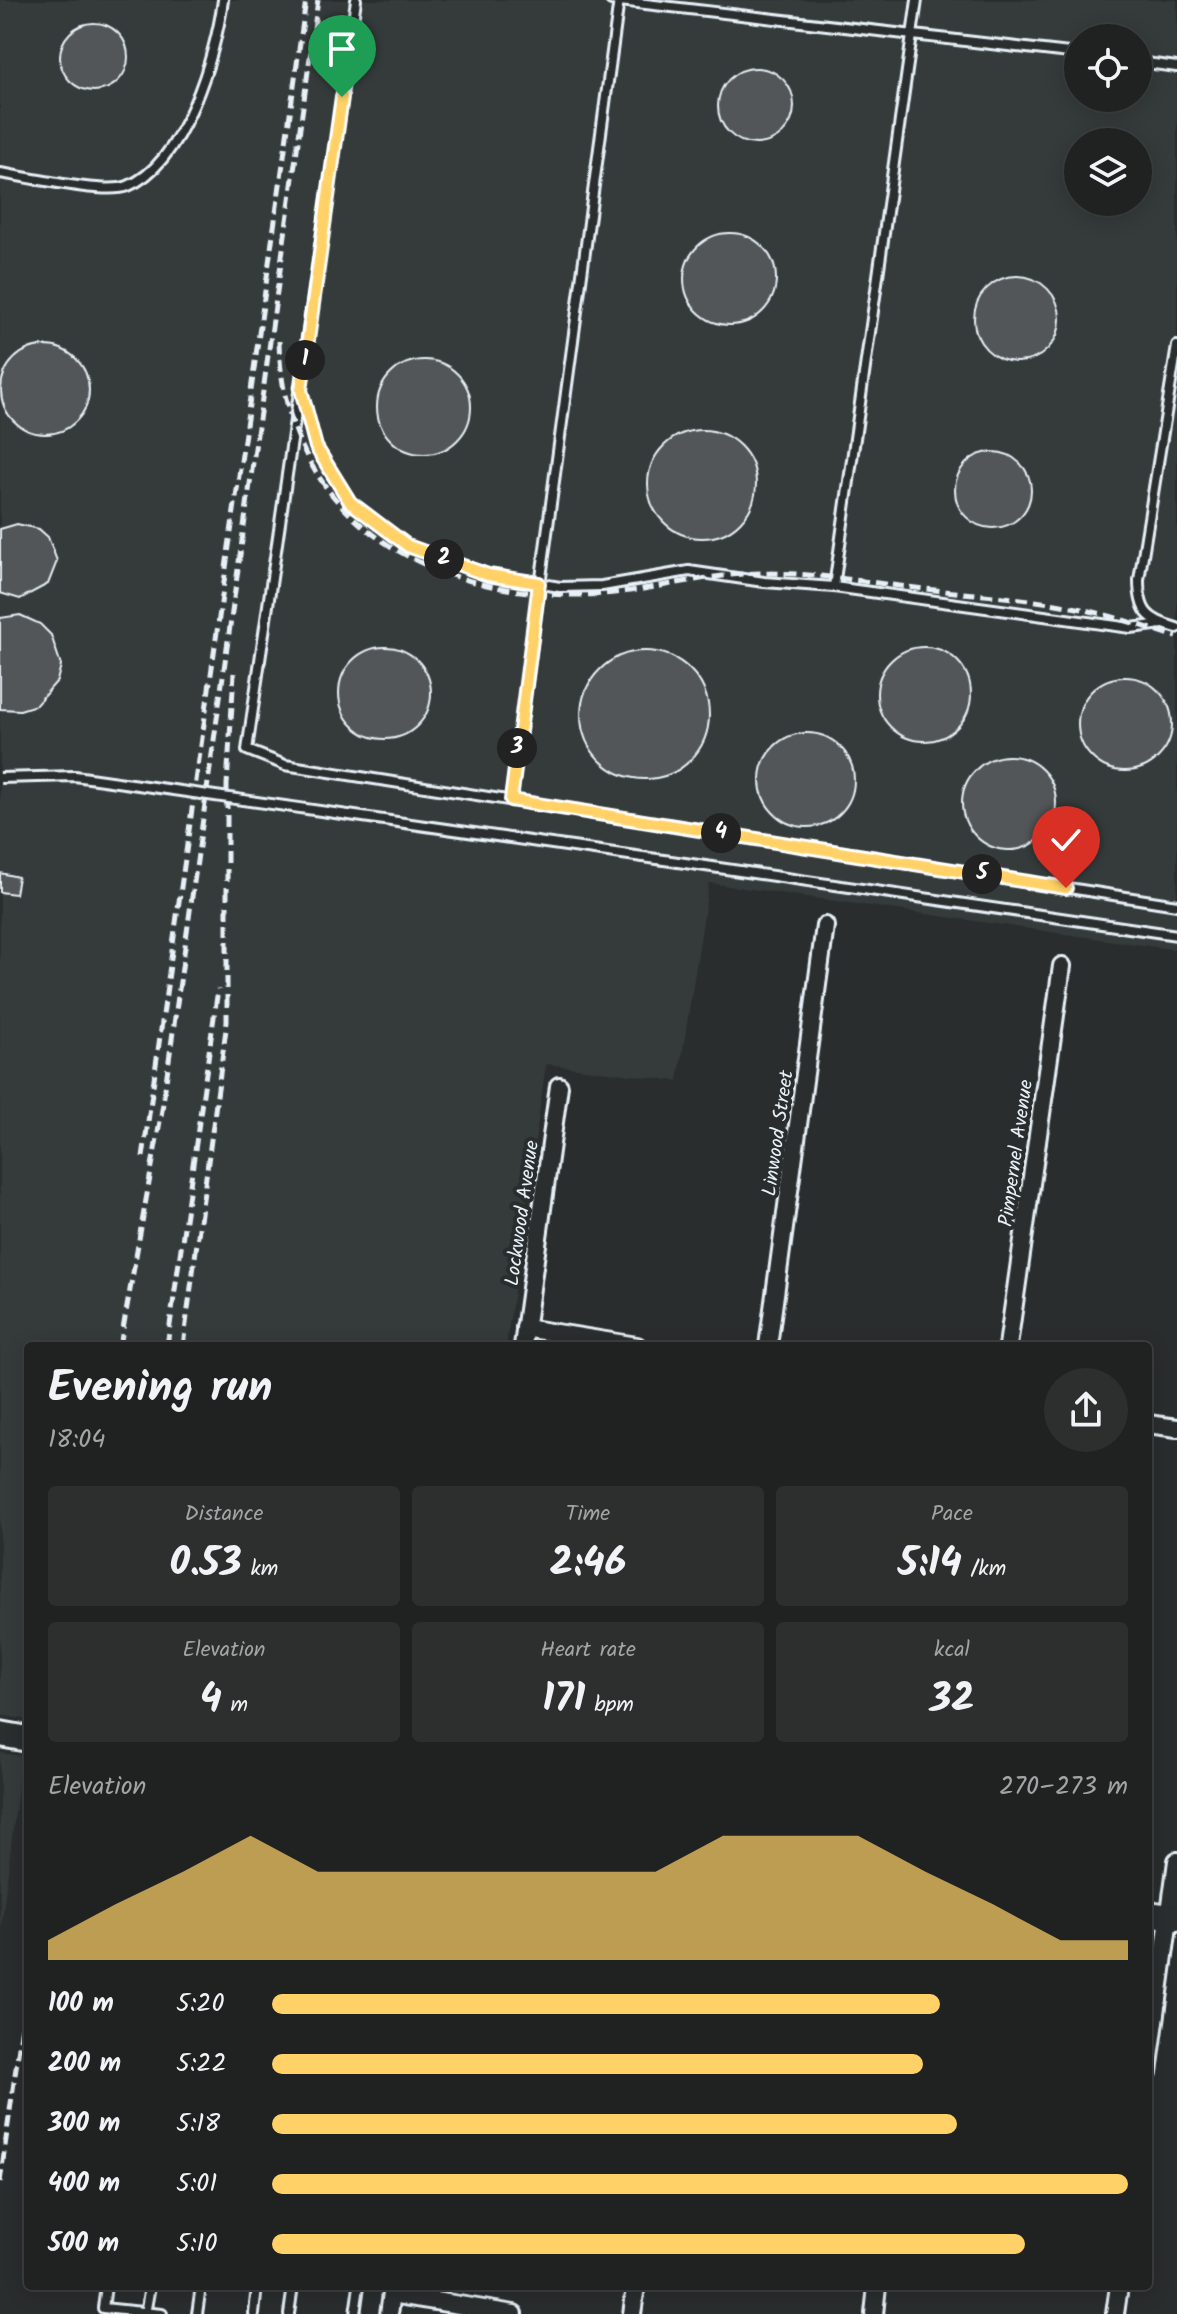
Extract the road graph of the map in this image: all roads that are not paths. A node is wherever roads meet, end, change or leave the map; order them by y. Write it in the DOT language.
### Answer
graph roads {
  1 [pos="223,0"];
  2 [pos="356,0"];
  3 [pos="917,0"];
  4 [pos="616,1"];
  5 [pos="912,34"];
  6 [pos="1064,52"];
  7 [pos="1152,64"];
  8 [pos="1177,67"];
  9 [pos="0,173"];
  10 [pos="1177,346"];
  11 [pos="301,390"];
  12 [pos="539,583"];
  13 [pos="834,587"];
  14 [pos="1163,624"];
  15 [pos="1177,628"];
  16 [pos="0,778"];
  17 [pos="511,800"];
  18 [pos="1177,905"];
  19 [pos="825,926"];
  20 [pos="1177,935"];
  21 [pos="1062,966"];
  22 [pos="559,1086"];
  23 [pos="525,1328"];
  24 [pos="523,1342"];
  25 [pos="612,1342"];
  26 [pos="769,1342"];
  27 [pos="1009,1342"];
  28 [pos="1152,1425"];
  29 [pos="1177,1428"];
  30 [pos="0,1734"];
  31 [pos="24,1738"];
  32 [pos="1177,1861"];
  33 [pos="1165,1916"];
  34 [pos="1152,2035"];
  35 [pos="106,2290"];
  36 [pos="149,2290"];
  37 [pos="200,2290"];
  38 [pos="257,2290"];
  39 [pos="292,2290"];
  40 [pos="358,2290"];
  41 [pos="393,2290"];
  42 [pos="635,2290"];
  43 [pos="877,2290"];
  44 [pos="1118,2290"];
  45 [pos="103,2311"];
  46 [pos="145,2313"];
  47 [pos="162,2314"];
  48 [pos="197,2314"];
  49 [pos="254,2314"];
  50 [pos="289,2314"];
  51 [pos="355,2314"];
  52 [pos="389,2314"];
  53 [pos="514,2314"];
  54 [pos="632,2314"];
  55 [pos="874,2314"];
  56 [pos="1115,2314"];
  1 -- 9 [label="lane"];
  2 -- 11 [label="lane"];
  3 -- 5 [label="lane"];
  4 -- 5 [label="lane"];
  4 -- 12 [label="lane"];
  5 -- 6 [label="lane"];
  5 -- 13 [label="lane"];
  7 -- 8 [label="lane"];
  10 -- 14 [label="lane"];
  11 -- 12 [label="lane"];
  11 -- 17 [label="lane"];
  12 -- 13 [label="lane"];
  12 -- 17 [label="lane"];
  13 -- 14 [label="lane"];
  14 -- 15 [label="lane"];
  16 -- 20 [label="lane, bridge"];
  17 -- 18 [label="lane"];
  19 -- 26 [label="street, Linwood Street"];
  21 -- 27 [label="street, Pimpernel Avenue"];
  22 -- 23 [label="street, Lockwood Avenue"];
  23 -- 24 [label="street, Lockwood Avenue"];
  23 -- 25 [label="street"];
  28 -- 29 [label="street"];
  30 -- 31 [label="main road"];
  32 -- 33 [label="street"];
  33 -- 34 [label="street"];
  35 -- 45 [label="lane"];
  36 -- 46 [label="lane"];
  37 -- 48 [label="lane"];
  38 -- 49 [label="lane"];
  39 -- 50 [label="lane"];
  40 -- 51 [label="lane"];
  41 -- 52 [label="street"];
  41 -- 53 [label="street"];
  42 -- 54 [label="street"];
  43 -- 55 [label="street"];
  44 -- 56 [label="street"];
  45 -- 46 [label="lane"];
  46 -- 47 [label="lane"];
}
